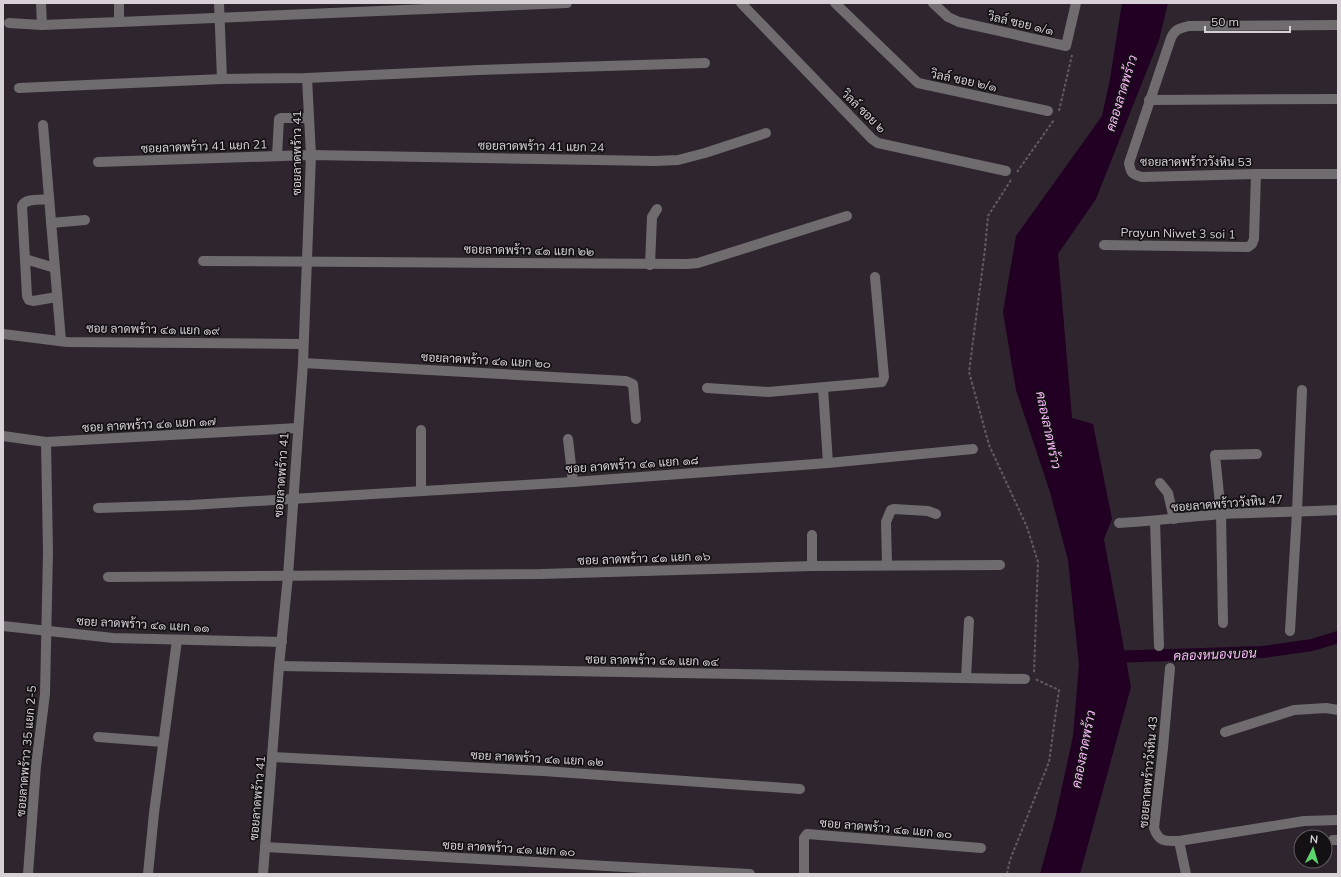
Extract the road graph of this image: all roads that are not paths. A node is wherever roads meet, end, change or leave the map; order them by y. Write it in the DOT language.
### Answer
graph roads {
  1 [pos="41,3"];
  2 [pos="118,3"];
  3 [pos="218,3"];
  4 [pos="567,3"];
  5 [pos="741,3"];
  6 [pos="835,3"];
  7 [pos="933,3"];
  8 [pos="1076,3"];
  9 [pos="219,18"];
  10 [pos="119,22"];
  11 [pos="9,23"];
  12 [pos="42,25"];
  13 [pos="1338,25"];
  14 [pos="705,63"];
  15 [pos="307,78"];
  16 [pos="222,80"];
  17 [pos="19,88"];
  18 [pos="1338,99"];
  19 [pos="1149,100"];
  20 [pos="1048,111"];
  21 [pos="309,118"];
  22 [pos="43,125"];
  23 [pos="766,132"];
  24 [pos="311,155"];
  25 [pos="277,156"];
  26 [pos="98,162"];
  27 [pos="1006,171"];
  28 [pos="1256,174"];
  29 [pos="1338,174"];
  30 [pos="49,199"];
  31 [pos="657,210"];
  32 [pos="847,216"];
  33 [pos="85,220"];
  34 [pos="51,222"];
  35 [pos="1104,245"];
  36 [pos="25,259"];
  37 [pos="203,260"];
  38 [pos="307,260"];
  39 [pos="650,265"];
  40 [pos="55,268"];
  41 [pos="875,277"];
  42 [pos="57,298"];
  43 [pos="3,334"];
  44 [pos="61,341"];
  45 [pos="303,344"];
  46 [pos="303,362"];
  47 [pos="707,388"];
  48 [pos="823,388"];
  49 [pos="1302,390"];
  50 [pos="636,419"];
  51 [pos="297,428"];
  52 [pos="421,430"];
  53 [pos="3,436"];
  54 [pos="568,439"];
  55 [pos="46,442"];
  56 [pos="973,449"];
  57 [pos="1257,454"];
  58 [pos="828,463"];
  59 [pos="574,482"];
  60 [pos="1160,483"];
  61 [pos="421,490"];
  62 [pos="292,499"];
  63 [pos="98,508"];
  64 [pos="1338,510"];
  65 [pos="1297,512"];
  66 [pos="936,514"];
  67 [pos="1221,514"];
  68 [pos="1174,519"];
  69 [pos="1155,521"];
  70 [pos="1119,523"];
  71 [pos="812,535"];
  72 [pos="887,564"];
  73 [pos="1000,565"];
  74 [pos="812,566"];
  75 [pos="288,576"];
  76 [pos="108,577"];
  77 [pos="969,621"];
  78 [pos="1223,623"];
  79 [pos="3,626"];
  80 [pos="47,631"];
  81 [pos="1290,631"];
  82 [pos="177,640"];
  83 [pos="282,642"];
  84 [pos="1159,646"];
  85 [pos="279,666"];
  86 [pos="1170,668"];
  87 [pos="966,678"];
  88 [pos="1024,679"];
  89 [pos="1338,710"];
  90 [pos="1225,732"];
  91 [pos="98,737"];
  92 [pos="163,742"];
  93 [pos="273,757"];
  94 [pos="800,789"];
  95 [pos="1338,820"];
  96 [pos="1179,841"];
  97 [pos="265,847"];
  98 [pos="981,848"];
  99 [pos="28,874"];
  100 [pos="148,874"];
  101 [pos="263,874"];
  102 [pos="750,874"];
  103 [pos="804,874"];
  104 [pos="1186,874"];
  1 -- 12 [label="street"];
  2 -- 10 [label="street"];
  3 -- 9 [label="street"];
  4 -- 9 [label="street"];
  5 -- 27 [label="street, วิลล์ ซอย ๒"];
  6 -- 20 [label="street, วิลล์ ซอย ๒/๑"];
  7 -- 8 [label="street, วิลล์ ซอย ๑/๑"];
  9 -- 10 [label="street"];
  9 -- 16 [label="street"];
  10 -- 12 [label="street"];
  11 -- 12 [label="street"];
  13 -- 19 [label="street, ซอยลาดพร้าววังหิน 53"];
  14 -- 15 [label="street"];
  15 -- 16 [label="street"];
  15 -- 21 [label="street, ซอยลาดพร้าว 41"];
  16 -- 17 [label="street"];
  18 -- 19 [label="street"];
  19 -- 28 [label="street, ซอยลาดพร้าววังหิน 53"];
  21 -- 24 [label="street, ซอยลาดพร้าว 41"];
  21 -- 25 [label="street"];
  22 -- 30 [label="street"];
  23 -- 24 [label="street, ซอยลาดพร้าว 41 แยก 24"];
  24 -- 25 [label="street, ซอยลาดพร้าว 41 แยก 21"];
  24 -- 38 [label="street, ซอยลาดพร้าว 41"];
  25 -- 26 [label="street, ซอยลาดพร้าว 41 แยก 21"];
  28 -- 29 [label="street, ซอยลาดพร้าววังหิน 53"];
  28 -- 35 [label="street, Prayun Niwet 3 soi 1"];
  30 -- 34 [label="street"];
  30 -- 36 [label="street"];
  31 -- 39 [label="street"];
  32 -- 39 [label="street, ซอยลาดพร้าว ๔๑ แยก ๒๒"];
  33 -- 34 [label="street"];
  34 -- 40 [label="street"];
  36 -- 40 [label="street"];
  36 -- 42 [label="street"];
  37 -- 38 [label="street, ซอยลาดพร้าว ๔๑ แยก ๒๒"];
  38 -- 39 [label="street, ซอยลาดพร้าว ๔๑ แยก ๒๒"];
  38 -- 45 [label="street, ซอยลาดพร้าว 41"];
  40 -- 42 [label="street"];
  41 -- 48 [label="street"];
  42 -- 44 [label="street"];
  43 -- 44 [label="street, ซอย ลาดพร้าว ๔๑ แยก ๑๙"];
  44 -- 45 [label="street, ซอย ลาดพร้าว ๔๑ แยก ๑๙"];
  45 -- 46 [label="street, ซอยลาดพร้าว 41"];
  46 -- 50 [label="street, ซอยลาดพร้าว ๔๑ แยก ๒๐"];
  46 -- 51 [label="street, ซอยลาดพร้าว 41"];
  47 -- 48 [label="street"];
  48 -- 58 [label="street"];
  49 -- 65 [label="street"];
  51 -- 55 [label="street, ซอย ลาดพร้าว ๔๑ แยก ๑๗"];
  51 -- 62 [label="street, ซอยลาดพร้าว 41"];
  52 -- 61 [label="street"];
  53 -- 55 [label="street, ซอย ลาดพร้าว ๔๑ แยก ๑๗"];
  54 -- 59 [label="street"];
  55 -- 80 [label="street, ซอยลาดพร้าว 35 แยก 2-5"];
  56 -- 58 [label="street, ซอย ลาดพร้าว ๔๑ แยก ๑๘"];
  57 -- 67 [label="street"];
  58 -- 59 [label="street, ซอย ลาดพร้าว ๔๑ แยก ๑๘"];
  59 -- 61 [label="street, ซอย ลาดพร้าว ๔๑ แยก ๑๘"];
  60 -- 68 [label="street"];
  61 -- 62 [label="street, ซอย ลาดพร้าว ๔๑ แยก ๑๘"];
  62 -- 63 [label="street, ซอย ลาดพร้าว ๔๑ แยก ๑๘"];
  62 -- 75 [label="street, ซอยลาดพร้าว 41"];
  64 -- 65 [label="street, ซอยลาดพร้าววังหิน 47"];
  65 -- 67 [label="street, ซอยลาดพร้าววังหิน 47"];
  65 -- 81 [label="street"];
  66 -- 72 [label="street"];
  67 -- 68 [label="street, ซอยลาดพร้าววังหิน 47"];
  67 -- 78 [label="street"];
  68 -- 69 [label="street, ซอยลาดพร้าววังหิน 47"];
  69 -- 70 [label="street, ซอยลาดพร้าววังหิน 47"];
  69 -- 84 [label="street"];
  71 -- 74 [label="street"];
  72 -- 73 [label="street, ซอย ลาดพร้าว ๔๑ แยก ๑๖"];
  72 -- 74 [label="street, ซอย ลาดพร้าว ๔๑ แยก ๑๖"];
  74 -- 75 [label="street, ซอย ลาดพร้าว ๔๑ แยก ๑๖"];
  75 -- 76 [label="street, ซอย ลาดพร้าว ๔๑ แยก ๑๖"];
  75 -- 83 [label="street, ซอยลาดพร้าว 41"];
  77 -- 87 [label="street"];
  79 -- 80 [label="street, ซอย ลาดพร้าว ๔๑ แยก ๑๑"];
  80 -- 82 [label="street, ซอย ลาดพร้าว ๔๑ แยก ๑๑"];
  80 -- 99 [label="street, ซอยลาดพร้าว 35 แยก 2-5"];
  82 -- 83 [label="street, ซอย ลาดพร้าว ๔๑ แยก ๑๑"];
  82 -- 92 [label="street"];
  83 -- 85 [label="street, ซอยลาดพร้าว 41"];
  85 -- 87 [label="street, ซอย ลาดพร้าว ๔๑ แยก ๑๔"];
  85 -- 93 [label="street, ซอยลาดพร้าว 41"];
  86 -- 96 [label="street, ซอยลาดพร้าววังหิน 43"];
  87 -- 88 [label="street, ซอย ลาดพร้าว ๔๑ แยก ๑๔"];
  89 -- 90 [label="street"];
  91 -- 92 [label="street"];
  92 -- 100 [label="street"];
  93 -- 94 [label="street, ซอย ลาดพร้าว ๔๑ แยก ๑๒"];
  93 -- 97 [label="street, ซอยลาดพร้าว 41"];
  95 -- 96 [label="street, ซอยลาดพร้าววังหิน 43"];
  96 -- 104 [label="street"];
  97 -- 101 [label="street, ซอยลาดพร้าว 41"];
  97 -- 102 [label="street, ซอย ลาดพร้าว ๔๑ แยก ๑๐"];
  98 -- 103 [label="street, ซอย ลาดพร้าว ๔๑ แยก ๑๐"];
}
